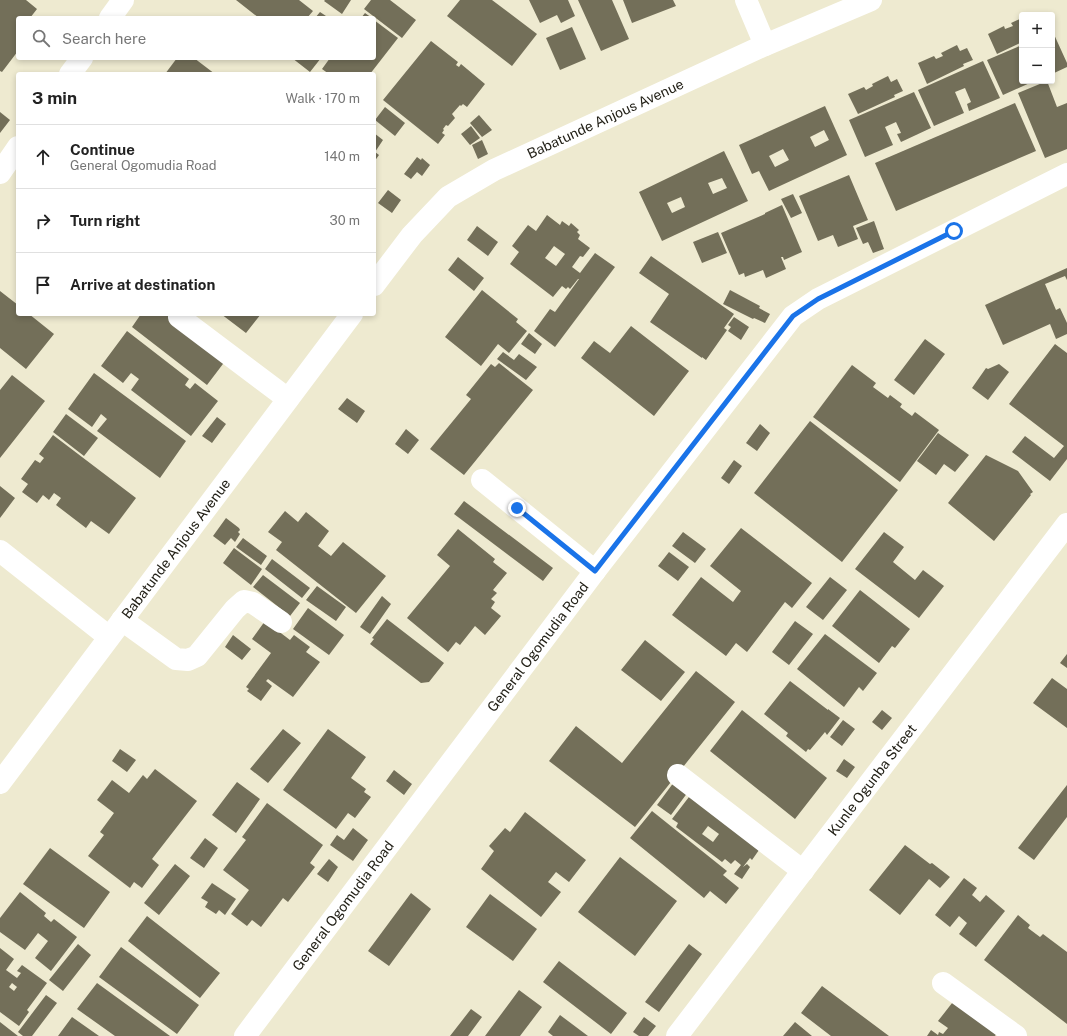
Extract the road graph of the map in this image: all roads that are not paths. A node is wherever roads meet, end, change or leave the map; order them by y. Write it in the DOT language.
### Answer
graph roads {
  1 [pos="123,0"];
  2 [pos="746,0"];
  3 [pos="871,0"];
  4 [pos="111,16"];
  5 [pos="765,45"];
  6 [pos="80,60"];
  7 [pos="72,72"];
  8 [pos="16,150"];
  9 [pos="0,173"];
  10 [pos="1067,174"];
  11 [pos="376,282"];
  12 [pos="350,316"];
  13 [pos="179,317"];
  14 [pos="288,399"];
  15 [pos="482,480"];
  16 [pos="1067,524"];
  17 [pos="0,551"];
  18 [pos="595,571"];
  19 [pos="122,620"];
  20 [pos="280,622"];
  21 [pos="109,637"];
  22 [pos="678,775"];
  23 [pos="0,783"];
  24 [pos="803,870"];
  25 [pos="943,983"];
  26 [pos="245,1036"];
  27 [pos="677,1036"];
  28 [pos="1016,1036"];
  1 -- 4 [label="street"];
  2 -- 5 [label="street"];
  3 -- 5 [label="street, Babatunde Anjous Avenue"];
  5 -- 11 [label="street, Babatunde Anjous Avenue"];
  6 -- 7 [label="street"];
  8 -- 9 [label="street"];
  10 -- 18 [label="street, General Ogomudia Road"];
  12 -- 14 [label="street, Babatunde Anjous Avenue"];
  13 -- 14 [label="street"];
  14 -- 19 [label="street, Babatunde Anjous Avenue"];
  15 -- 18 [label="street"];
  16 -- 24 [label="street, Kunle Ogunba Street"];
  17 -- 21 [label="street"];
  18 -- 26 [label="street, General Ogomudia Road"];
  19 -- 20 [label="street"];
  19 -- 21 [label="street, Babatunde Anjous Avenue"];
  21 -- 23 [label="street, Babatunde Anjous Avenue"];
  22 -- 24 [label="street"];
  24 -- 27 [label="street, Kunle Ogunba Street"];
  25 -- 28 [label="street"];
}
